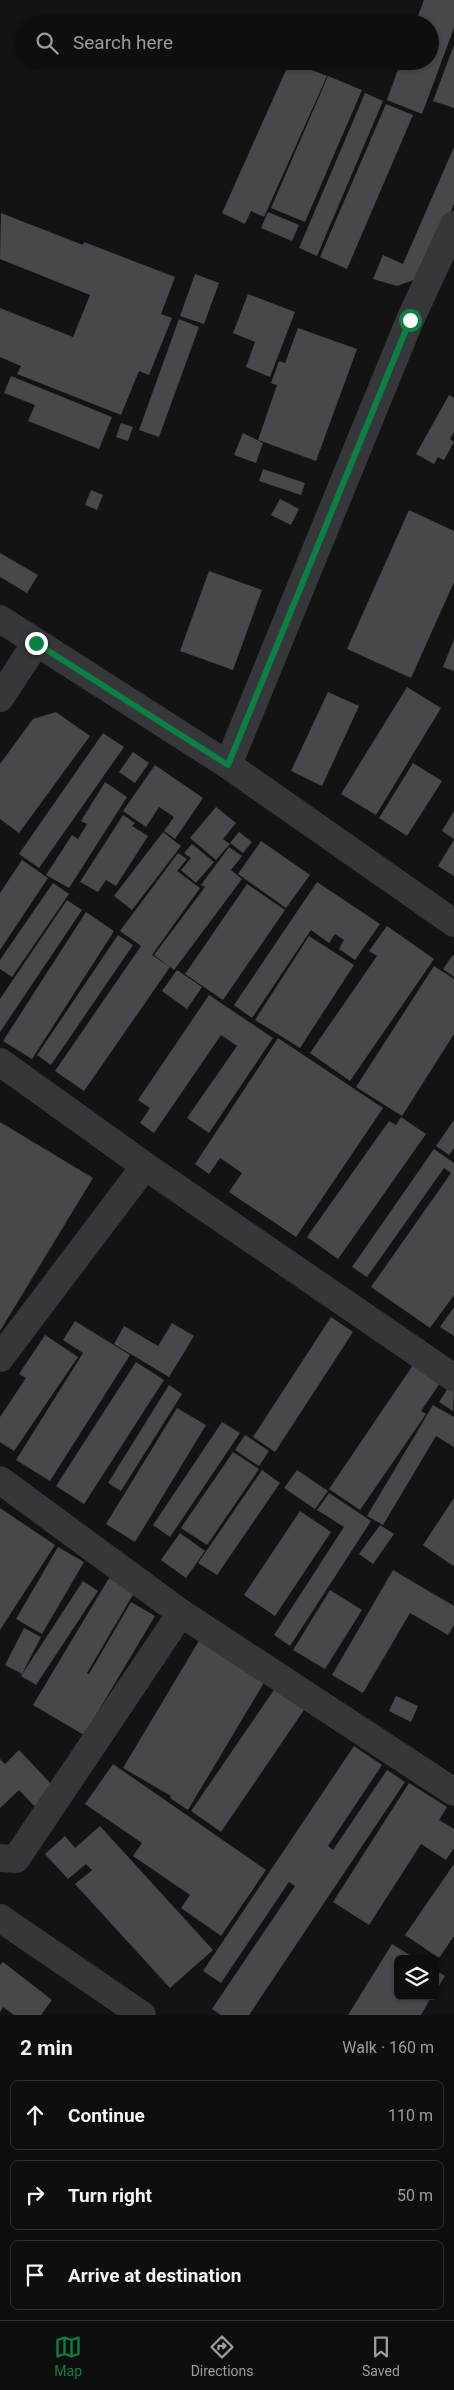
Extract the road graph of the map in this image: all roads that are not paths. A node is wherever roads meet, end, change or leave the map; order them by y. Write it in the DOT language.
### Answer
graph roads {
  1 [pos="454,225"];
  2 [pos="0,618"];
  3 [pos="36,643"];
  4 [pos="0,698"];
  5 [pos="228,765"];
  6 [pos="454,923"];
  7 [pos="0,1062"];
  8 [pos="145,1166"];
  9 [pos="0,1358"];
  10 [pos="454,1378"];
  11 [pos="0,1480"];
  12 [pos="181,1614"];
  13 [pos="454,1792"];
  14 [pos="0,1858"];
  15 [pos="0,1918"];
  16 [pos="142,2015"];
  1 -- 5 [label="street"];
  2 -- 3 [label="street"];
  3 -- 4 [label="street"];
  3 -- 5 [label="street"];
  5 -- 6 [label="street"];
  7 -- 8 [label="street"];
  8 -- 9 [label="street"];
  8 -- 10 [label="street"];
  11 -- 12 [label="street"];
  12 -- 13 [label="street"];
  12 -- 14 [label="street"];
  15 -- 16 [label="street"];
}
